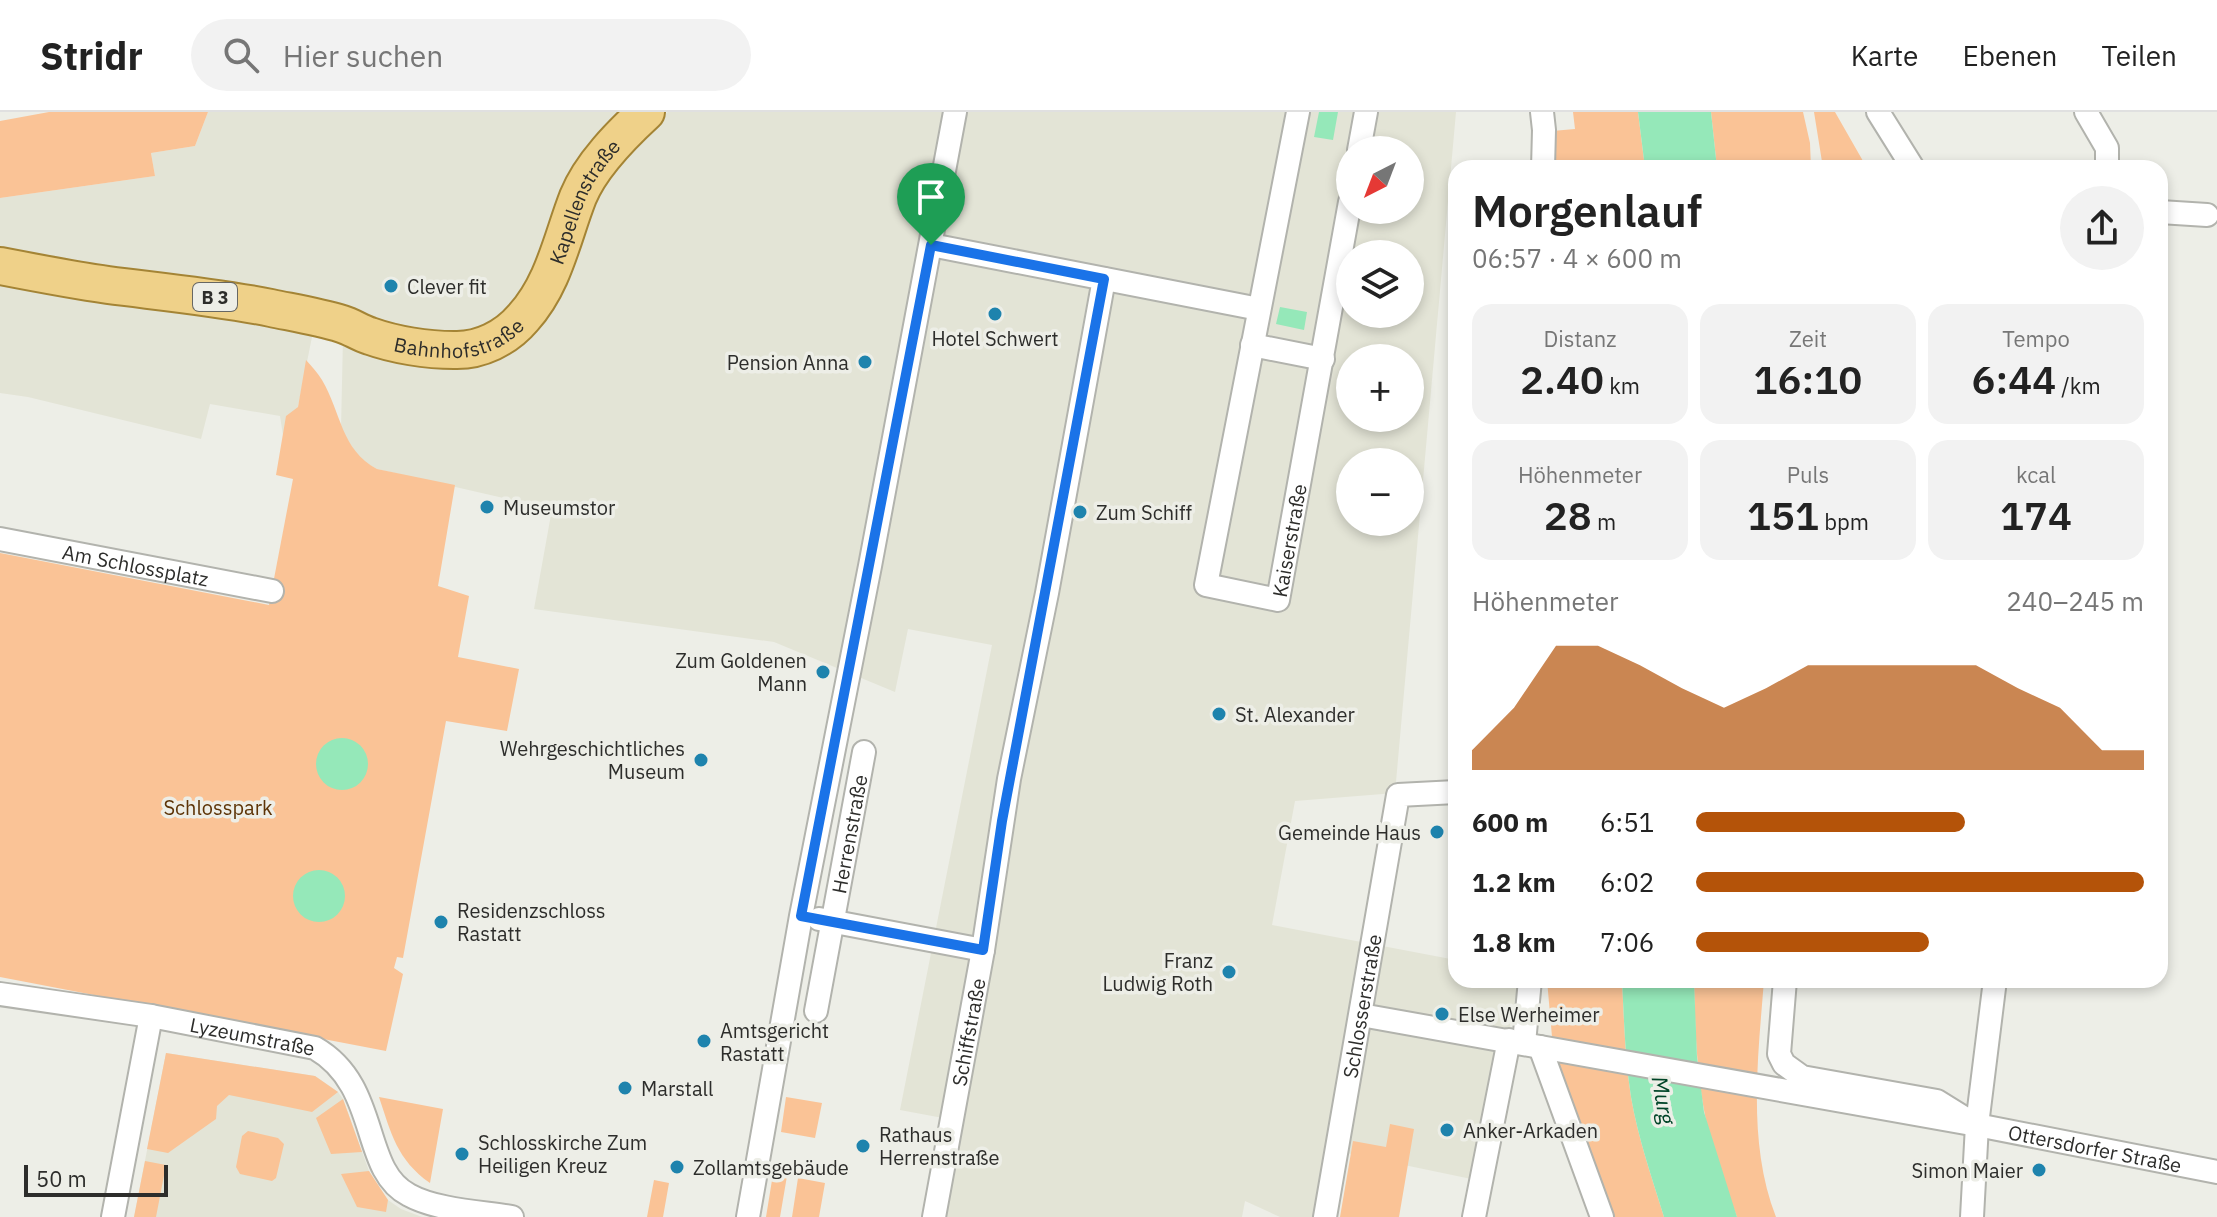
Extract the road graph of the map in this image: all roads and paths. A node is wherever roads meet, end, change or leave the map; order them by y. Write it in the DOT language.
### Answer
graph roads {
  1 [pos="646,112"];
  2 [pos="955,112"];
  3 [pos="1298,112"];
  4 [pos="1366,112"];
  5 [pos="1542,112"];
  6 [pos="1878,112"];
  7 [pos="2086,112"];
  8 [pos="1362,136"];
  9 [pos="1543,160"];
  10 [pos="1908,160"];
  11 [pos="2107,160"];
  12 [pos="2168,213"];
  13 [pos="2207,215"];
  14 [pos="1346,224"];
  15 [pos="931,245"];
  16 [pos="0,266"];
  17 [pos="1104,279"];
  18 [pos="535,303"];
  19 [pos="1259,309"];
  20 [pos="1252,345"];
  21 [pos="1323,359"];
  22 [pos="0,539"];
  23 [pos="272,591"];
  24 [pos="864,752"];
  25 [pos="1448,792"];
  26 [pos="801,916"];
  27 [pos="833,921"];
  28 [pos="983,950"];
  29 [pos="1529,988"];
  30 [pos="1784,988"];
  31 [pos="1994,988"];
  32 [pos="0,994"];
  33 [pos="816,1011"];
  34 [pos="1361,1015"];
  35 [pos="151,1016"];
  36 [pos="1524,1043"];
  37 [pos="1977,1125"];
  38 [pos="2215,1173"];
  39 [pos="113,1217"];
  40 [pos="512,1217"];
  41 [pos="748,1217"];
  42 [pos="934,1217"];
  43 [pos="1325,1217"];
  44 [pos="1474,1217"];
  45 [pos="1602,1217"];
  46 [pos="1972,1217"];
  1 -- 18 [label="main road, Kapellenstraße / B 3"];
  2 -- 15 [label="street, Herrenstraße"];
  3 -- 19 [label="street, Kaiserstraße"];
  4 -- 8 [label="street"];
  5 -- 9 [label="street"];
  6 -- 10 [label="street"];
  7 -- 11 [label="street"];
  12 -- 13 [label="street"];
  14 -- 21 [label="street, Kaiserstraße"];
  15 -- 17 [label="street"];
  15 -- 26 [label="street, Herrenstraße"];
  16 -- 18 [label="main road, Bahnhofstraße / B 3"];
  17 -- 19 [label="street"];
  17 -- 28 [label="street, Schiffstraße"];
  19 -- 20 [label="street, Kaiserstraße"];
  20 -- 21 [label="street"];
  20 -- 21 [label="street, Kaiserstraße"];
  22 -- 23 [label="street, Am Schlossplatz"];
  24 -- 27 [label="street, Herrenstraße"];
  25 -- 34 [label="street, Schlosserstraße"];
  26 -- 27 [label="street"];
  26 -- 41 [label="street, Herrenstraße"];
  27 -- 28 [label="street"];
  27 -- 33 [label="street, Herrenstraße"];
  28 -- 42 [label="street, Schiffstraße"];
  29 -- 36 [label="street"];
  30 -- 37 [label="street, Ottersdorfer Straße"];
  31 -- 37 [label="street"];
  32 -- 35 [label="street, Lyzeumstraße"];
  34 -- 36 [label="street, Ottersdorfer Straße"];
  34 -- 43 [label="street, Schlosserstraße"];
  35 -- 39 [label="street"];
  35 -- 40 [label="street, Lyzeumstraße"];
  36 -- 37 [label="street, Ottersdorfer Straße"];
  36 -- 44 [label="street"];
  36 -- 45 [label="street"];
  37 -- 38 [label="street, Ottersdorfer Straße"];
  37 -- 46 [label="street"];
}
